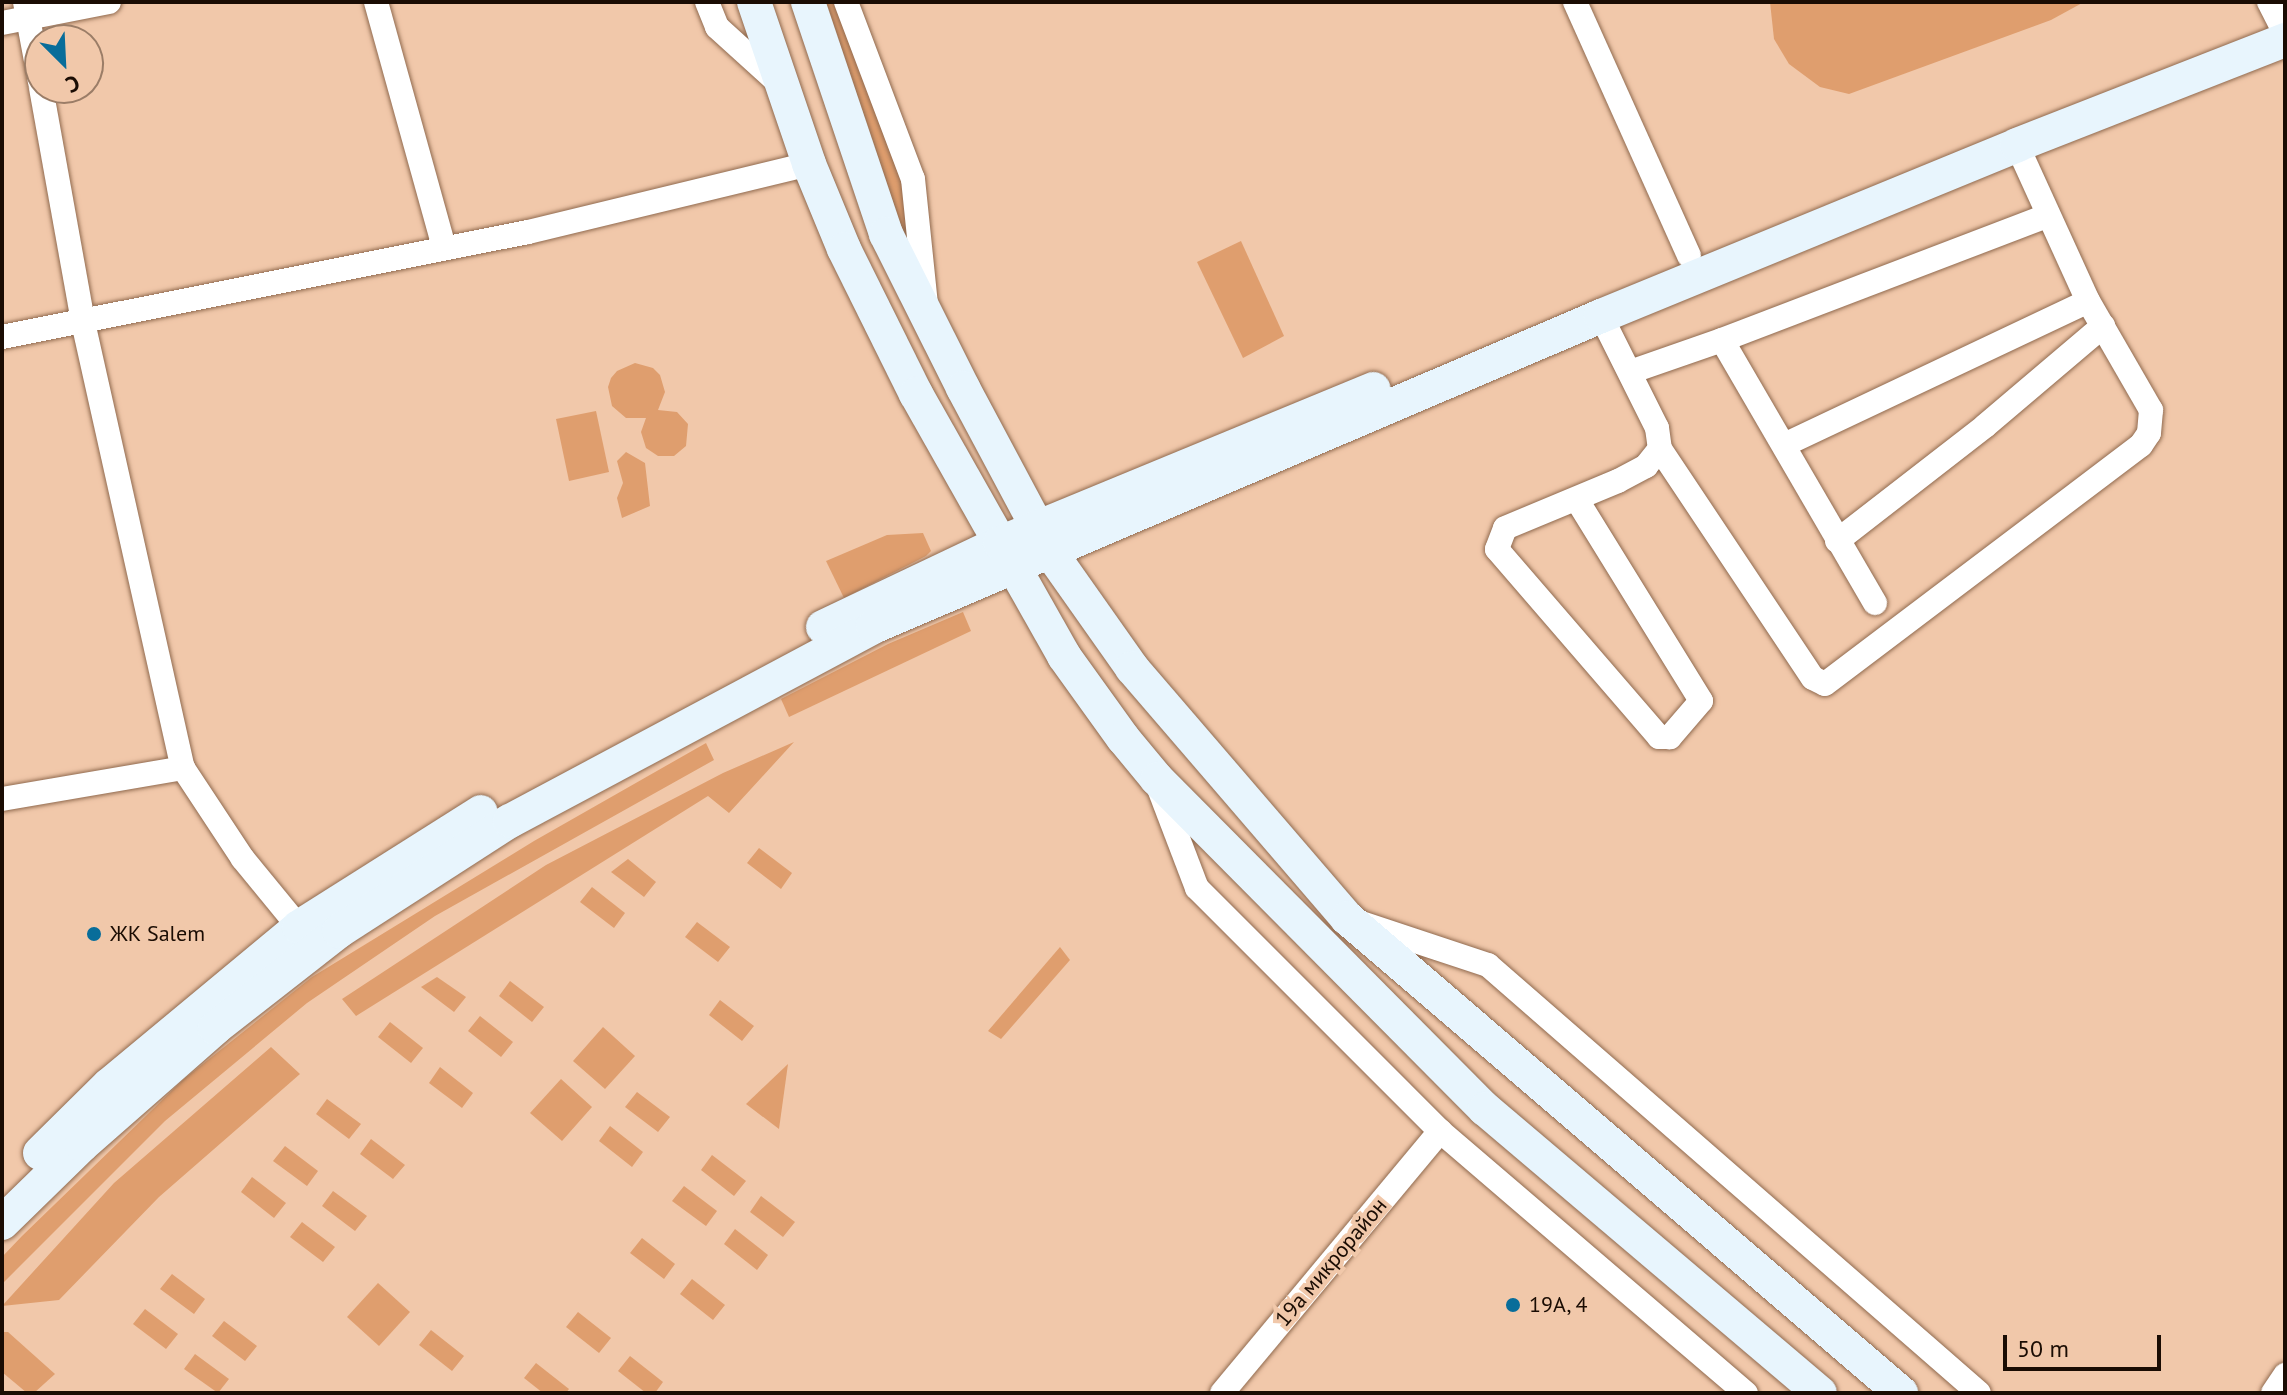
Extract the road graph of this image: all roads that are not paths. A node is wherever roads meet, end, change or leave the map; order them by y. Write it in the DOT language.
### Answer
graph roads {
  1 [pos="109,2"];
  2 [pos="376,2"];
  3 [pos="707,2"];
  4 [pos="754,2"];
  5 [pos="808,2"];
  6 [pos="846,2"];
  7 [pos="1575,2"];
  8 [pos="26,10"];
  9 [pos="2,23"];
  10 [pos="2280,24"];
  11 [pos="784,88"];
  12 [pos="43,104"];
  13 [pos="2017,145"];
  14 [pos="809,164"];
  15 [pos="2047,216"];
  16 [pos="444,248"];
  17 [pos="1689,256"];
  18 [pos="2088,301"];
  19 [pos="927,315"];
  20 [pos="1601,316"];
  21 [pos="83,322"];
  22 [pos="2103,326"];
  23 [pos="2,337"];
  24 [pos="1722,340"];
  25 [pos="1630,372"];
  26 [pos="1784,445"];
  27 [pos="1660,449"];
  28 [pos="1577,500"];
  29 [pos="1046,540"];
  30 [pos="1837,541"];
  31 [pos="1008,555"];
  32 [pos="1875,603"];
  33 [pos="183,768"];
  34 [pos="1152,773"];
  35 [pos="2,799"];
  36 [pos="1347,918"];
  37 [pos="308,938"];
  38 [pos="1440,1131"];
  39 [pos="2,1192"];
  40 [pos="2,1223"];
  41 [pos="2285,1375"];
  42 [pos="1222,1393"];
  43 [pos="1746,1393"];
  44 [pos="1820,1393"];
  45 [pos="1901,1393"];
  46 [pos="1979,1393"];
  47 [pos="2273,1393"];
  1 -- 8 [label="street"];
  2 -- 16 [label="street"];
  3 -- 11 [label="street"];
  4 -- 11 [label="main road"];
  5 -- 19 [label="main road"];
  6 -- 19 [label="street"];
  7 -- 17 [label="street"];
  8 -- 9 [label="street"];
  10 -- 13 [label="main road"];
  10 -- 17 [label="main road"];
  11 -- 14 [label="main road"];
  12 -- 21 [label="street"];
  13 -- 15 [label="street"];
  13 -- 20 [label="main road"];
  14 -- 16 [label="street"];
  14 -- 31 [label="main road"];
  15 -- 18 [label="street"];
  15 -- 24 [label="street"];
  16 -- 21 [label="street"];
  17 -- 29 [label="main road"];
  18 -- 22 [label="street"];
  18 -- 26 [label="street"];
  19 -- 29 [label="main road"];
  20 -- 25 [label="street"];
  20 -- 29 [label="main road"];
  21 -- 23 [label="street"];
  21 -- 33 [label="street"];
  22 -- 27 [label="street"];
  22 -- 30 [label="street"];
  24 -- 25 [label="street"];
  24 -- 26 [label="street"];
  25 -- 27 [label="street"];
  26 -- 30 [label="street"];
  27 -- 28 [label="street"];
  28 -- 28 [label="street"];
  29 -- 31 [label="main road"];
  29 -- 36 [label="main road"];
  30 -- 32 [label="street"];
  31 -- 34 [label="main road"];
  31 -- 37 [label="main road"];
  33 -- 35 [label="street"];
  33 -- 37 [label="street"];
  34 -- 38 [label="street"];
  34 -- 44 [label="main road"];
  36 -- 45 [label="main road"];
  36 -- 46 [label="street"];
  37 -- 39 [label="main road"];
  37 -- 40 [label="main road"];
  38 -- 42 [label="street, 19а микрорайон"];
  38 -- 43 [label="street"];
  41 -- 47 [label="street"];
}
